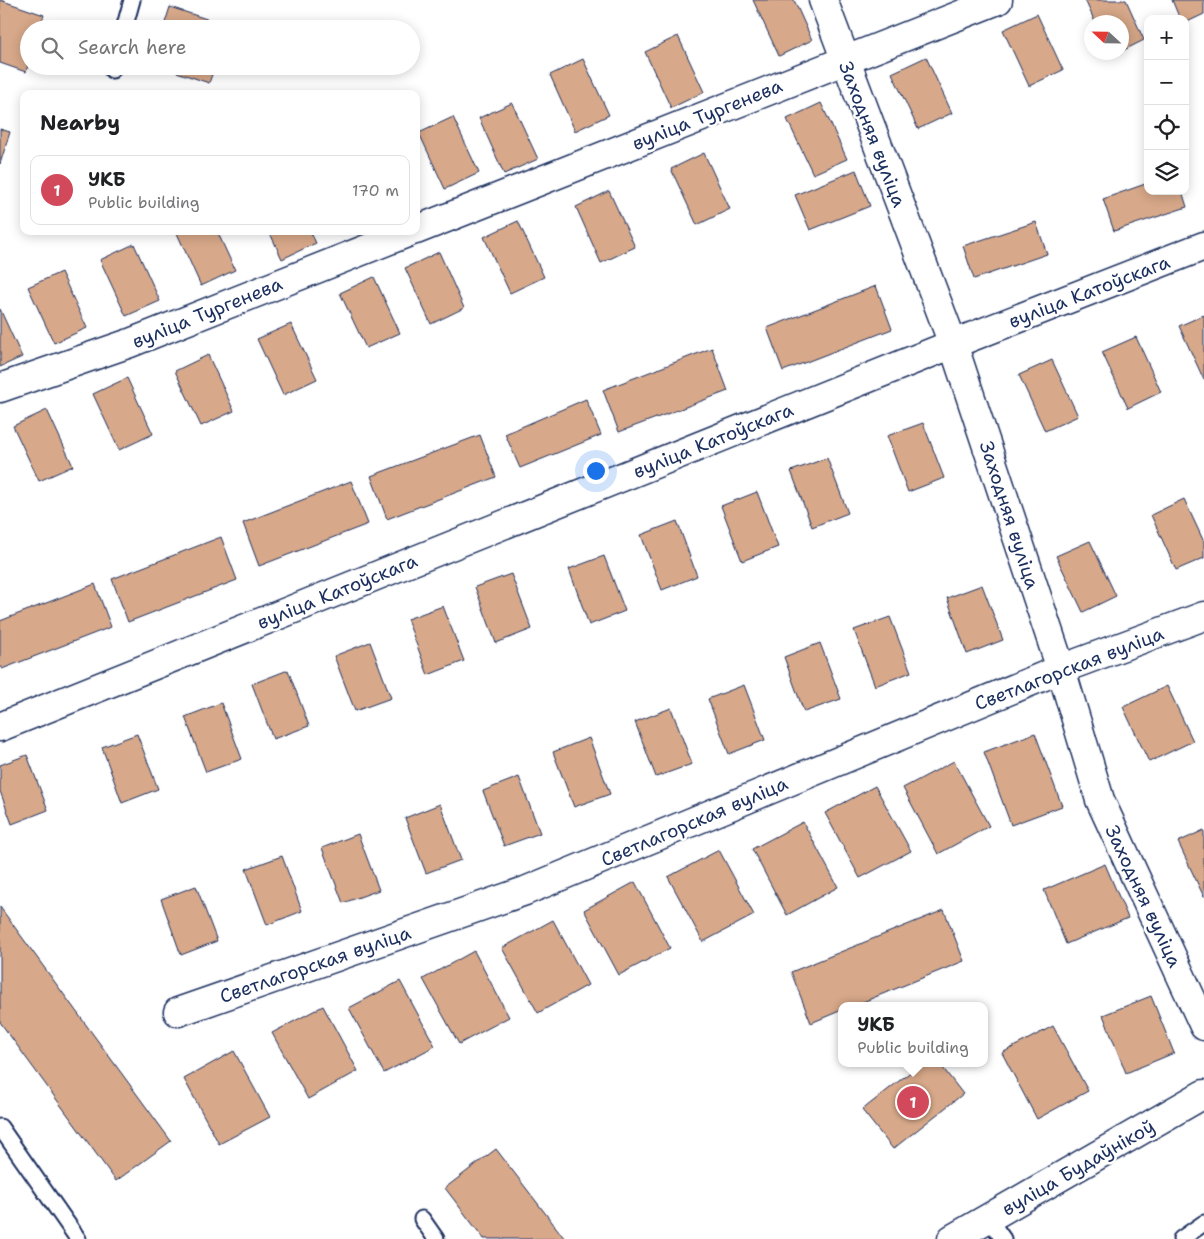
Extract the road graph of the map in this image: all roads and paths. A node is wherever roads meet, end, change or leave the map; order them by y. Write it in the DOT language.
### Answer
graph roads {
  1 [pos="132,0"];
  2 [pos="823,0"];
  3 [pos="998,0"];
  4 [pos="126,20"];
  5 [pos="845,60"];
  6 [pos="420,228"];
  7 [pos="402,235"];
  8 [pos="1204,246"];
  9 [pos="953,344"];
  10 [pos="0,388"];
  11 [pos="1204,616"];
  12 [pos="1061,669"];
  13 [pos="0,727"];
  14 [pos="178,1012"];
  15 [pos="1204,1026"];
  16 [pos="1204,1094"];
  17 [pos="0,1127"];
  18 [pos="422,1219"];
  19 [pos="996,1229"];
  20 [pos="1201,1230"];
  21 [pos="78,1239"];
  22 [pos="436,1239"];
  23 [pos="952,1239"];
  24 [pos="1182,1239"];
  1 -- 4 [label="lane"];
  2 -- 5 [label="street, Заходняя вуліца"];
  3 -- 5 [label="street, вуліца Тургенева"];
  5 -- 6 [label="street, вуліца Тургенева"];
  5 -- 9 [label="street, Заходняя вуліца"];
  7 -- 10 [label="street, вуліца Тургенева"];
  8 -- 9 [label="street, вуліца Катоўскага"];
  9 -- 12 [label="street, Заходняя вуліца"];
  9 -- 13 [label="street, вуліца Катоўскага"];
  11 -- 12 [label="street, Светлагорская вуліца"];
  12 -- 14 [label="street, Светлагорская вуліца"];
  12 -- 15 [label="street, Заходняя вуліца"];
  16 -- 19 [label="street, вуліца Будаўнікоў"];
  17 -- 21 [label="lane"];
  18 -- 22 [label="lane"];
  19 -- 23 [label="street, вуліца Будаўнікоў"];
  20 -- 24 [label="lane"];
}
